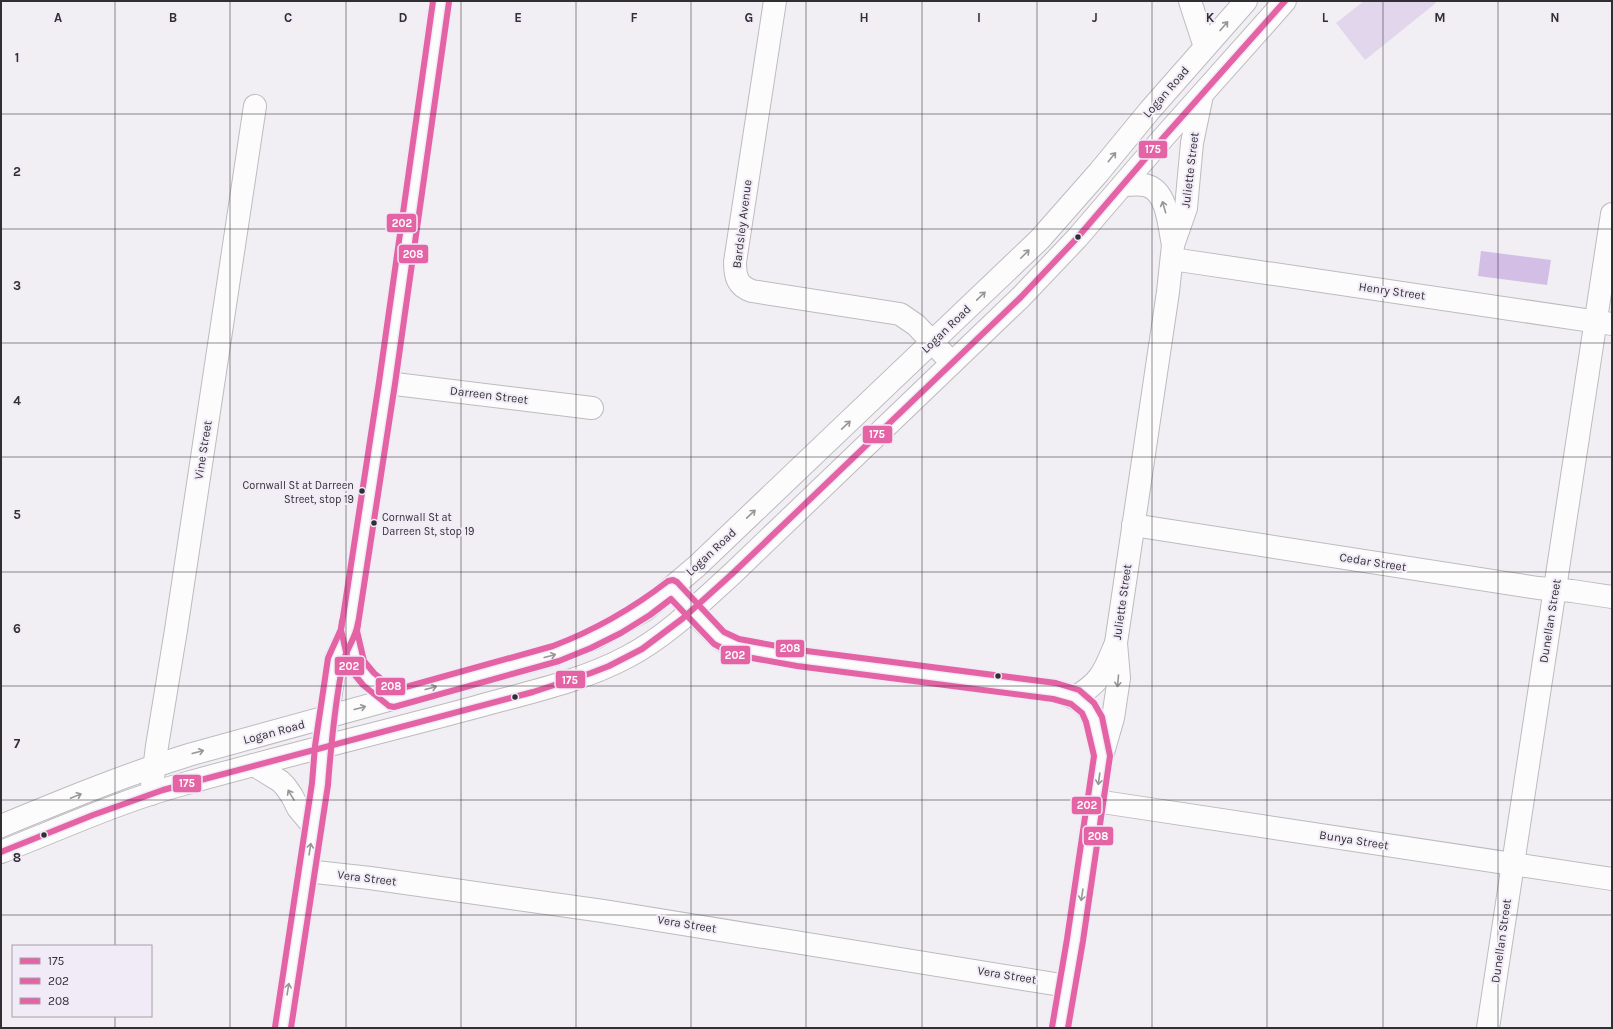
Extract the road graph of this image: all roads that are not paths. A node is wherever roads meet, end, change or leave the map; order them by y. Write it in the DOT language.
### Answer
graph roads {
  1 [pos="442,1"];
  2 [pos="775,1"];
  3 [pos="1190,1"];
  4 [pos="1246,1"];
  5 [pos="1285,1"];
  6 [pos="1205,47"];
  7 [pos="1203,93"];
  8 [pos="255,106"];
  9 [pos="1123,185"];
  10 [pos="1612,214"];
  11 [pos="1172,252"];
  12 [pos="1604,323"];
  13 [pos="933,342"];
  14 [pos="952,364"];
  15 [pos="387,383"];
  16 [pos="592,408"];
  17 [pos="1133,525"];
  18 [pos="672,588"];
  19 [pos="1555,589"];
  20 [pos="1612,597"];
  21 [pos="692,611"];
  22 [pos="349,631"];
  23 [pos="1116,642"];
  24 [pos="1075,697"];
  25 [pos="393,699"];
  26 [pos="328,717"];
  27 [pos="323,747"];
  28 [pos="1102,756"];
  29 [pos="254,765"];
  30 [pos="155,766"];
  31 [pos="151,794"];
  32 [pos="1096,801"];
  33 [pos="1,826"];
  34 [pos="313,826"];
  35 [pos="1,852"];
  36 [pos="1513,864"];
  37 [pos="306,871"];
  38 [pos="1612,879"];
  39 [pos="1067,986"];
  40 [pos="282,1028"];
  41 [pos="1060,1028"];
  42 [pos="1488,1028"];
  1 -- 15 [label="main road"];
  2 -- 13 [label="main road, Bardsley Avenue"];
  3 -- 6 [label="main road"];
  6 -- 4 [label="main road, Logan Road, one-way"];
  5 -- 7 [label="main road"];
  13 -- 6 [label="main road, Logan Road, one-way"];
  7 -- 9 [label="main road"];
  7 -- 11 [label="main road, Juliette Street"];
  8 -- 30 [label="main road, Vine Street"];
  11 -- 9 [label="main road, Juliette Street, one-way"];
  9 -- 14 [label="main road"];
  10 -- 12 [label="main road, Dunellan Street"];
  11 -- 12 [label="main road, Henry Street"];
  11 -- 17 [label="main road, Juliette Street"];
  12 -- 19 [label="main road, Dunellan Street"];
  13 -- 14 [label="main road, Bardsley Avenue"];
  18 -- 13 [label="main road, Logan Road, one-way"];
  14 -- 21 [label="main road"];
  15 -- 16 [label="main road, Darreen Street"];
  15 -- 22 [label="main road"];
  17 -- 19 [label="main road, Cedar Street"];
  17 -- 23 [label="main road, Juliette Street"];
  18 -- 21 [label="main road"];
  25 -- 18 [label="main road, Logan Road, one-way"];
  19 -- 20 [label="main road, Cedar Street"];
  19 -- 36 [label="main road, Dunellan Street"];
  21 -- 24 [label="main road"];
  21 -- 27 [label="main road"];
  22 -- 25 [label="main road"];
  22 -- 26 [label="main road"];
  23 -- 24 [label="main road"];
  23 -- 28 [label="main road, Juliette Street, one-way"];
  24 -- 28 [label="main road"];
  26 -- 25 [label="main road, Logan Road, one-way"];
  26 -- 27 [label="main road"];
  30 -- 26 [label="main road, Logan Road, one-way"];
  27 -- 29 [label="main road"];
  27 -- 34 [label="main road"];
  28 -- 32 [label="main road, Juliette Street, one-way"];
  29 -- 31 [label="main road"];
  34 -- 29 [label="main road, one-way"];
  30 -- 31 [label="main road, Vine Street"];
  33 -- 30 [label="main road, Logan Road, one-way"];
  31 -- 35 [label="main road"];
  32 -- 36 [label="main road, Bunya Street"];
  32 -- 39 [label="main road, Juliette Street, one-way"];
  37 -- 34 [label="main road, one-way"];
  36 -- 38 [label="main road, Bunya Street"];
  36 -- 42 [label="main road, Dunellan Street"];
  37 -- 39 [label="main road, Vera Street"];
  40 -- 37 [label="main road, one-way"];
  39 -- 41 [label="main road, Juliette Street"];
}
